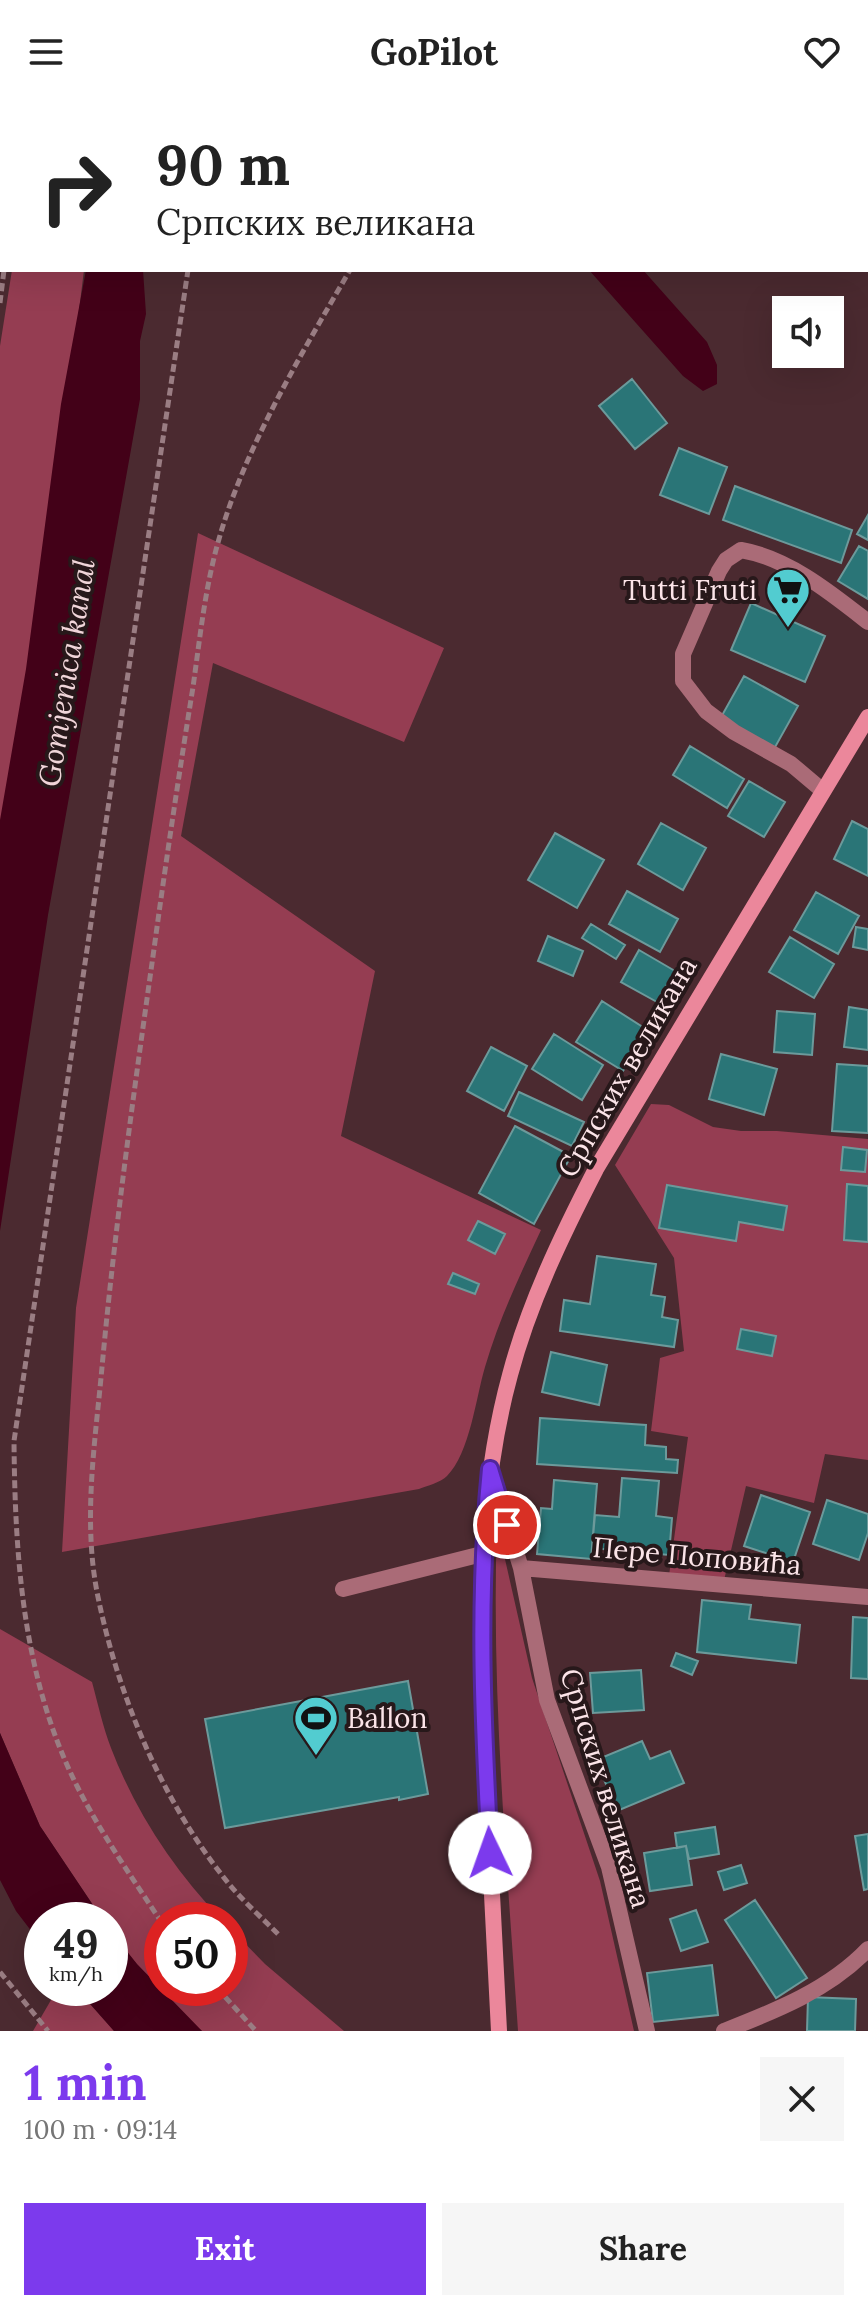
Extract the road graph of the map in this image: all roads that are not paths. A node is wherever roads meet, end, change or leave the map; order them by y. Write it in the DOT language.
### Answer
graph roads {
  1 [pos="868,622"];
  2 [pos="868,717"];
  3 [pos="823,791"];
  4 [pos="490,1469"];
  5 [pos="482,1554"];
  6 [pos="521,1568"];
  7 [pos="343,1589"];
  8 [pos="868,1597"];
  9 [pos="868,1949"];
  10 [pos="499,2031"];
  11 [pos="647,2031"];
  12 [pos="724,2031"];
  1 -- 3 [label="street"];
  2 -- 3 [label="main road, Српских великана"];
  3 -- 4 [label="main road, Српских великана"];
  4 -- 5 [label="main road, Српских великана"];
  4 -- 6 [label="street, Српских великана"];
  5 -- 7 [label="street"];
  5 -- 10 [label="main road, Српских великана"];
  6 -- 8 [label="street, Пере Поповића"];
  6 -- 11 [label="street, Српских великана"];
  9 -- 12 [label="street"];
}
